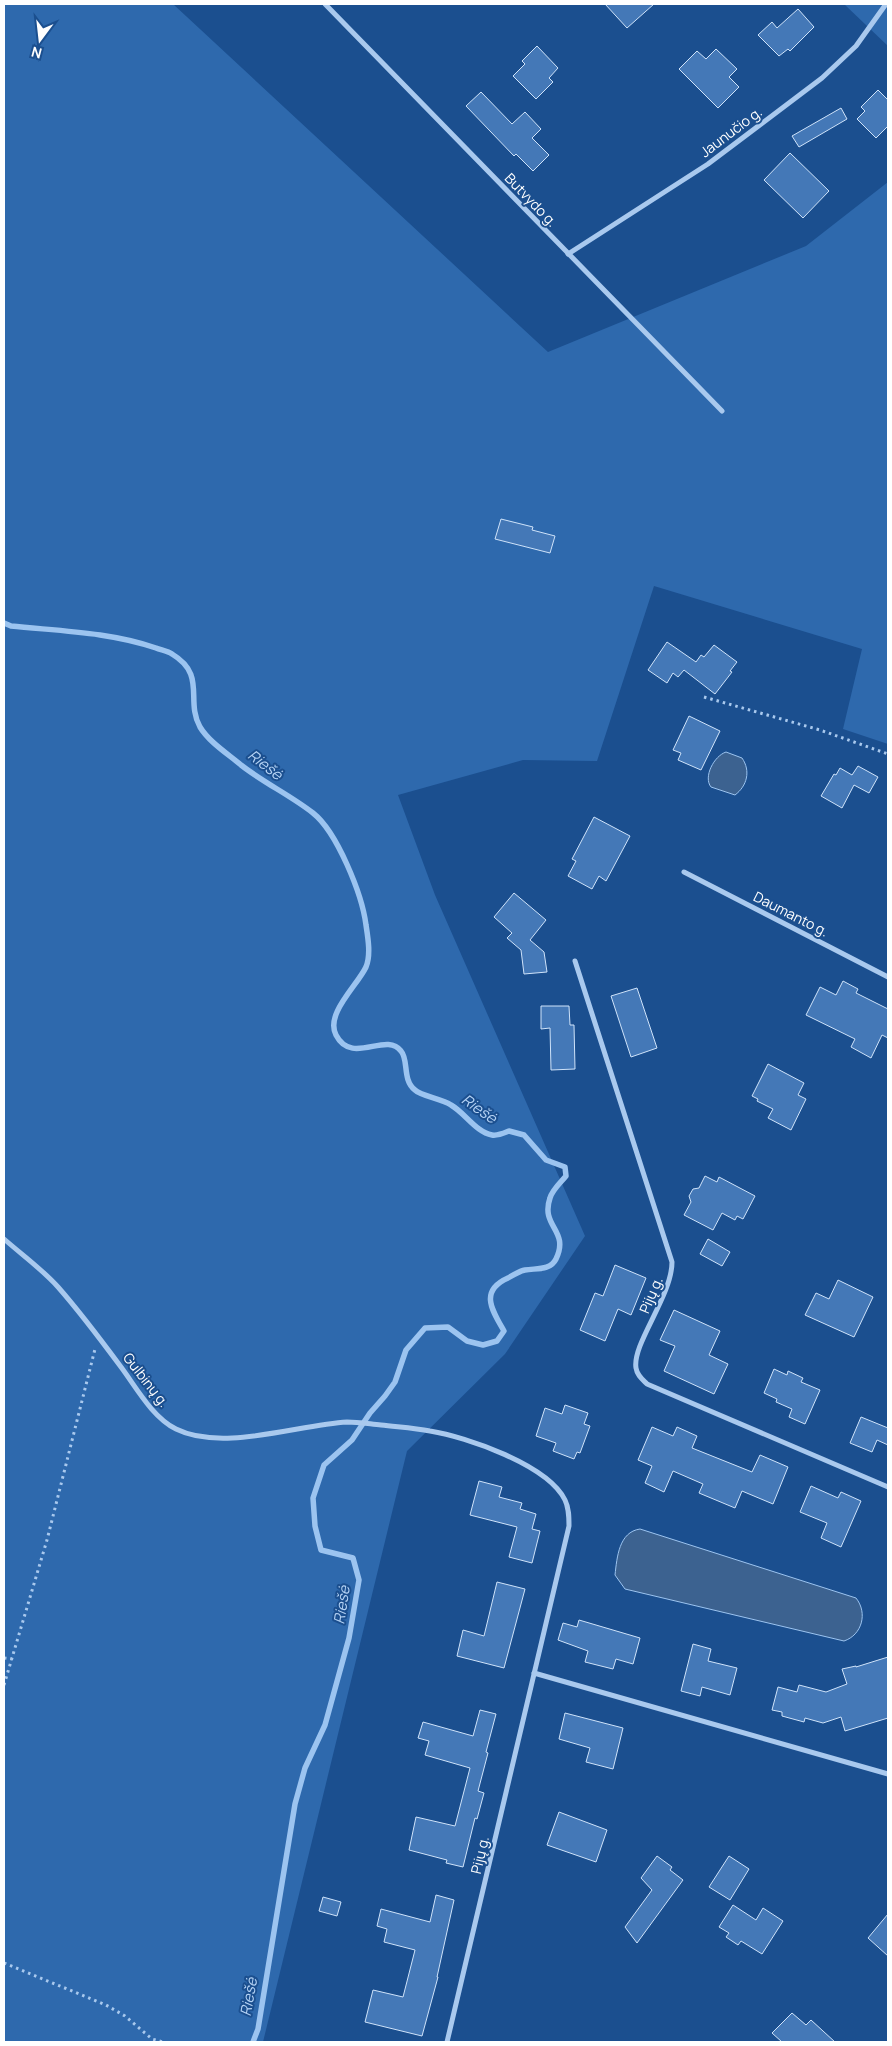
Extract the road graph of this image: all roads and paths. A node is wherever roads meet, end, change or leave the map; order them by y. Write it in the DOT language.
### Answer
graph roads {
  1 [pos="325,4"];
  2 [pos="886,4"];
  3 [pos="568,254"];
  4 [pos="722,411"];
  5 [pos="704,698"];
  6 [pos="888,754"];
  7 [pos="684,872"];
  8 [pos="575,961"];
  9 [pos="888,977"];
  10 [pos="4,1239"];
  11 [pos="98,1336"];
  12 [pos="405,1428"];
  13 [pos="888,1487"];
  14 [pos="4,1658"];
  15 [pos="12,1659"];
  16 [pos="534,1673"];
  17 [pos="4,1685"];
  18 [pos="888,1774"];
  19 [pos="4,1963"];
  20 [pos="162,2042"];
  21 [pos="447,2042"];
  1 -- 3 [label="street, Butvydo g."];
  2 -- 3 [label="street, Jaunučio g."];
  3 -- 4 [label="street, Butvydo g."];
  5 -- 6 [label="path"];
  7 -- 9 [label="street, Daumanto g."];
  8 -- 13 [label="street, Pijų g."];
  10 -- 11 [label="street, Gulbinų g."];
  11 -- 12 [label="street, Gulbinų g."];
  11 -- 15 [label="path"];
  12 -- 16 [label="street, Pijų g."];
  14 -- 15 [label="path"];
  15 -- 17 [label="path"];
  16 -- 18 [label="street"];
  16 -- 21 [label="street, Pijų g."];
  19 -- 20 [label="path"];
}
